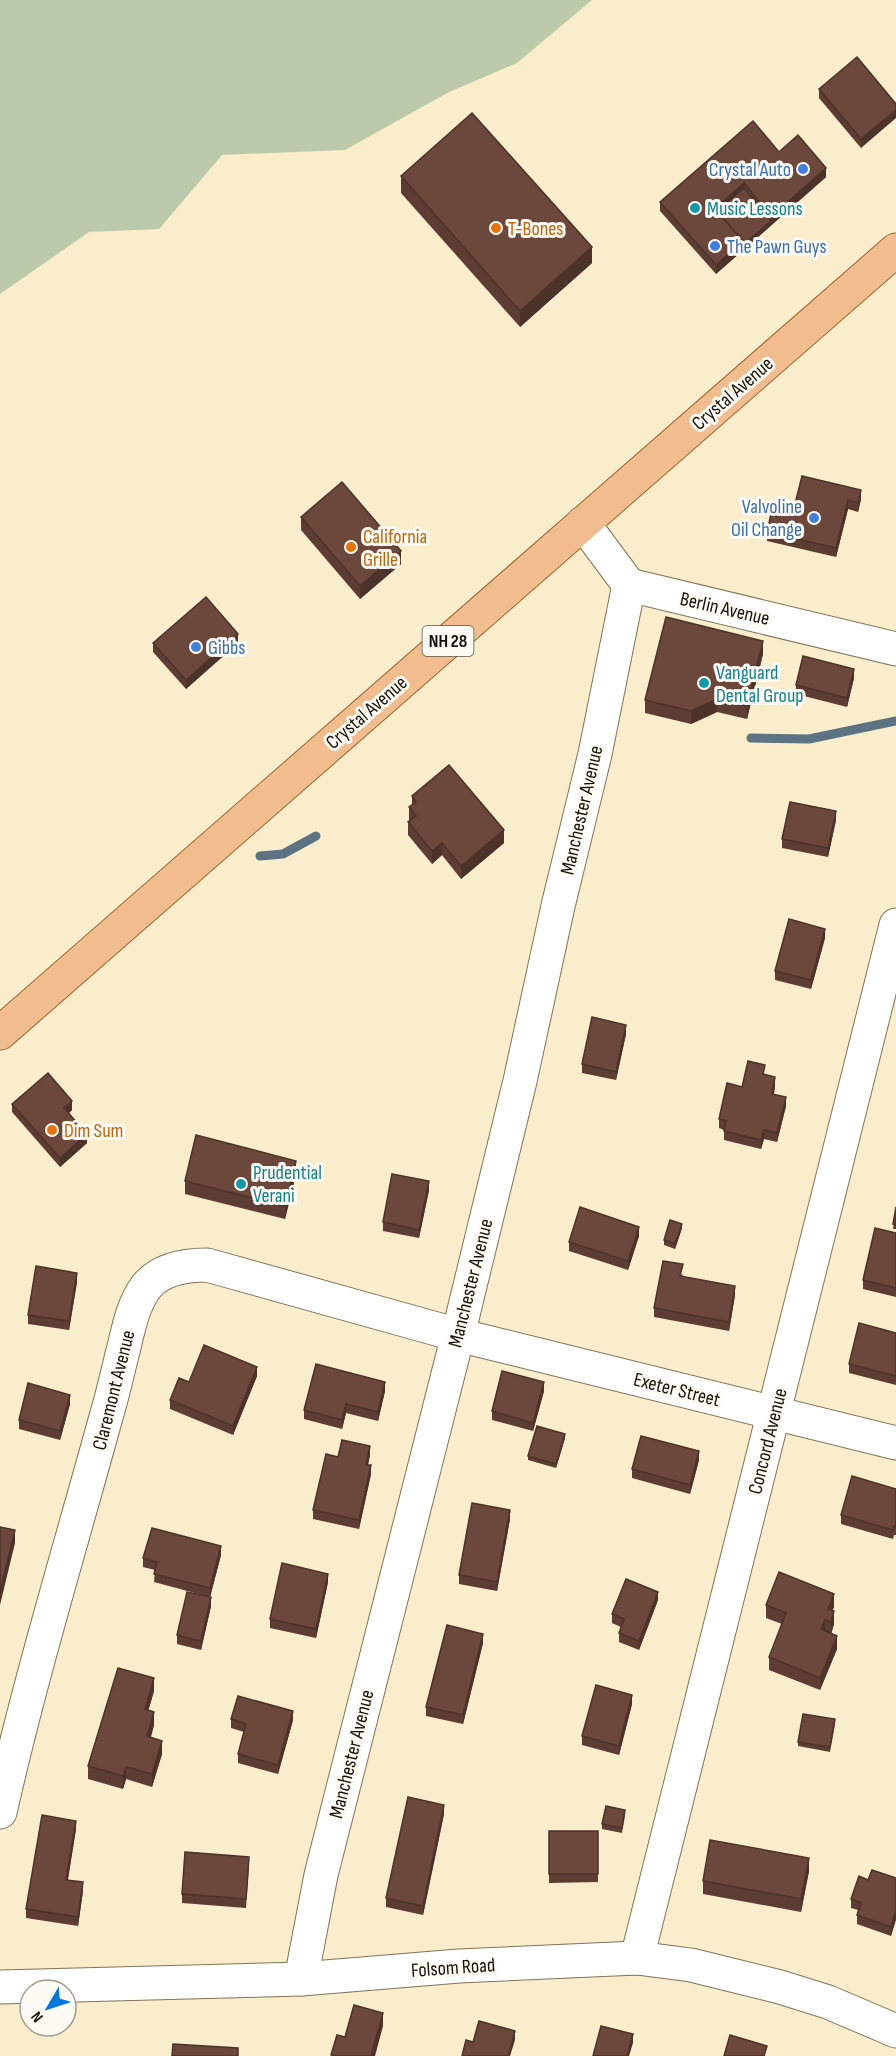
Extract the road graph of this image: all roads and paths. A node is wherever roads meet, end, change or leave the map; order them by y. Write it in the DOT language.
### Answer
graph roads {
  1 [pos="896,250"];
  2 [pos="583,524"];
  3 [pos="629,585"];
  4 [pos="896,649"];
  5 [pos="896,925"];
  6 [pos="0,1033"];
  7 [pos="458,1335"];
  8 [pos="774,1413"];
  9 [pos="896,1443"];
  10 [pos="0,1812"];
  11 [pos="637,1958"];
  12 [pos="301,1979"];
  13 [pos="0,1987"];
  14 [pos="896,2031"];
  1 -- 2 [label="main road, Crystal Avenue / NH 28"];
  2 -- 3 [label="street"];
  2 -- 6 [label="main road, Crystal Avenue / NH 28"];
  3 -- 4 [label="street, Berlin Avenue"];
  3 -- 7 [label="street, Manchester Avenue"];
  5 -- 8 [label="street, Concord Avenue"];
  7 -- 8 [label="street, Exeter Street"];
  7 -- 10 [label="street, Claremont Avenue"];
  7 -- 12 [label="street, Manchester Avenue"];
  8 -- 9 [label="street, Exeter Street"];
  8 -- 11 [label="street, Concord Avenue"];
  11 -- 12 [label="street, Folsom Road"];
  11 -- 14 [label="street, Folsom Road"];
  12 -- 13 [label="street, Folsom Road"];
}
